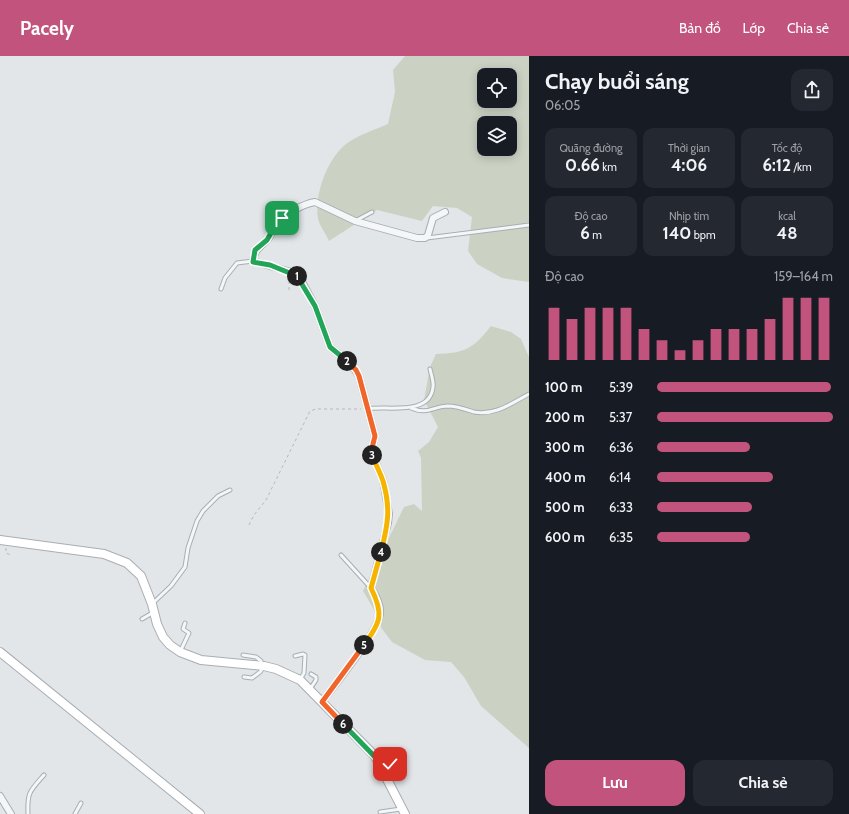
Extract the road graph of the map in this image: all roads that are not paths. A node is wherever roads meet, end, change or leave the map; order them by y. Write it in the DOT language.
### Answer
graph roads {
  1 [pos="372,212"];
  2 [pos="445,212"];
  3 [pos="355,221"];
  4 [pos="529,225"];
  5 [pos="425,238"];
  6 [pos="253,262"];
  7 [pos="221,289"];
  8 [pos="430,369"];
  9 [pos="529,394"];
  10 [pos="411,408"];
  11 [pos="367,409"];
  12 [pos="230,490"];
  13 [pos="4,541"];
  14 [pos="341,555"];
  15 [pos="371,588"];
  16 [pos="153,608"];
  17 [pos="142,619"];
  18 [pos="185,623"];
  19 [pos="0,652"];
  20 [pos="180,652"];
  21 [pos="243,655"];
  22 [pos="295,656"];
  23 [pos="262,666"];
  24 [pos="311,674"];
  25 [pos="244,677"];
  26 [pos="300,680"];
  27 [pos="310,689"];
  28 [pos="322,702"];
  29 [pos="378,760"];
  30 [pos="390,764"];
  31 [pos="44,775"];
  32 [pos="0,796"];
  33 [pos="81,803"];
  34 [pos="380,812"];
  35 [pos="404,812"];
  36 [pos="11,814"];
  37 [pos="28,814"];
  38 [pos="75,814"];
  39 [pos="200,814"];
  1 -- 3 [label="lane"];
  2 -- 5 [label="street"];
  3 -- 5 [label="street"];
  3 -- 6 [label="street"];
  4 -- 5 [label="lane"];
  6 -- 7 [label="lane"];
  6 -- 11 [label="street"];
  8 -- 10 [label="lane"];
  9 -- 10 [label="lane"];
  10 -- 11 [label="lane"];
  11 -- 15 [label="street"];
  12 -- 16 [label="lane"];
  13 -- 16 [label="street"];
  14 -- 15 [label="lane"];
  15 -- 28 [label="street"];
  16 -- 17 [label="lane"];
  16 -- 20 [label="street"];
  18 -- 20 [label="lane"];
  19 -- 39 [label="street"];
  20 -- 23 [label="street"];
  21 -- 23 [label="lane"];
  22 -- 26 [label="lane"];
  23 -- 25 [label="lane"];
  23 -- 26 [label="street"];
  24 -- 27 [label="lane"];
  26 -- 27 [label="street"];
  27 -- 28 [label="street"];
  28 -- 29 [label="street"];
  29 -- 30 [label="lane"];
  29 -- 35 [label="street"];
  31 -- 37 [label="lane"];
  32 -- 36 [label="street"];
  33 -- 38 [label="lane"];
  34 -- 35 [label="lane"];
}
